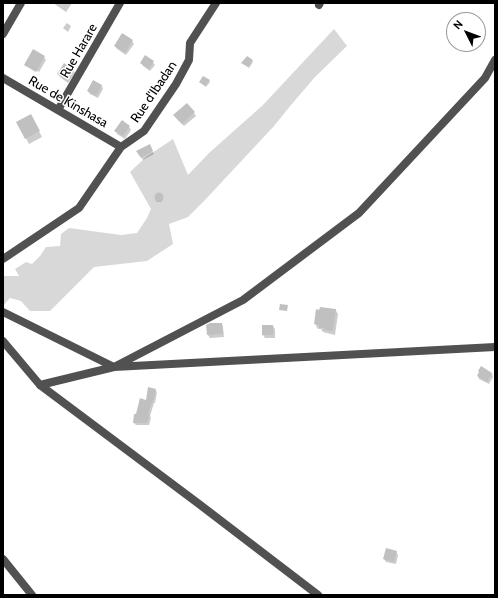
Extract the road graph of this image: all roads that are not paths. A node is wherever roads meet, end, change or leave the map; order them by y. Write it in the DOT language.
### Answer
graph roads {
  1 [pos="21,3"];
  2 [pos="120,3"];
  3 [pos="216,3"];
  4 [pos="3,34"];
  5 [pos="495,60"];
  6 [pos="3,78"];
  7 [pos="58,110"];
  8 [pos="121,147"];
  9 [pos="3,260"];
  10 [pos="3,312"];
  11 [pos="3,341"];
  12 [pos="495,347"];
  13 [pos="114,367"];
  14 [pos="40,385"];
  15 [pos="3,559"];
  16 [pos="32,595"];
  17 [pos="318,595"];
  1 -- 4 [label="street"];
  2 -- 7 [label="street, Rue Harare"];
  3 -- 8 [label="street, Rue d'Ibadan"];
  5 -- 13 [label="street"];
  6 -- 7 [label="street, Rue de Kinshasa"];
  7 -- 8 [label="street, Rue de Kinshasa"];
  8 -- 9 [label="street, Rue d'Ibadan"];
  10 -- 13 [label="street"];
  11 -- 14 [label="street"];
  12 -- 13 [label="street"];
  13 -- 14 [label="street"];
  14 -- 17 [label="street"];
  15 -- 16 [label="street"];
}
